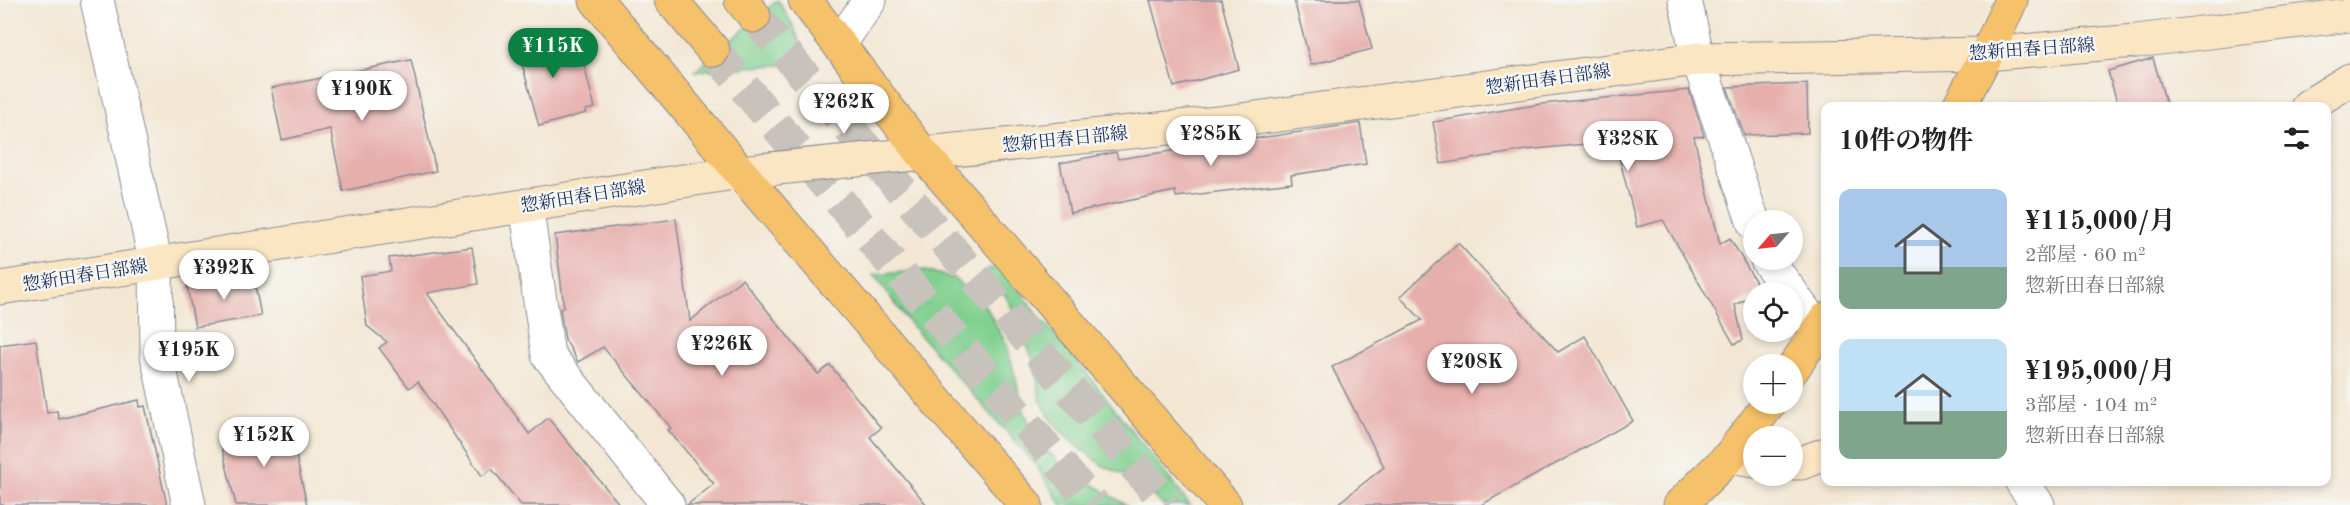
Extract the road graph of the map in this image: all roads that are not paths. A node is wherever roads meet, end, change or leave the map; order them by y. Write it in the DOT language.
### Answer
graph roads {
  1 [pos="97,0"];
  2 [pos="596,0"];
  3 [pos="670,0"];
  4 [pos="805,0"];
  5 [pos="870,0"];
  6 [pos="1685,0"];
  7 [pos="2011,0"];
  8 [pos="2350,15"];
  9 [pos="840,43"];
  10 [pos="713,50"];
  11 [pos="1987,54"];
  12 [pos="1698,59"];
  13 [pos="2350,80"];
  14 [pos="1961,102"];
  15 [pos="2314,102"];
  16 [pos="922,153"];
  17 [pos="740,172"];
  18 [pos="526,205"];
  19 [pos="1749,210"];
  20 [pos="156,264"];
  21 [pos="1775,270"];
  22 [pos="1784,282"];
  23 [pos="0,288"];
  24 [pos="1803,305"];
  25 [pos="1821,324"];
  26 [pos="1821,326"];
  27 [pos="1803,354"];
  28 [pos="1764,414"];
  29 [pos="1821,456"];
  30 [pos="1741,459"];
  31 [pos="1803,462"];
  32 [pos="2025,486"];
  33 [pos="1690,502"];
  34 [pos="189,505"];
  35 [pos="668,505"];
  36 [pos="1026,505"];
  37 [pos="1225,505"];
  38 [pos="2038,505"];
  1 -- 20 [label="street"];
  2 -- 17 [label="highway"];
  3 -- 10 [label="highway"];
  4 -- 9 [label="highway"];
  5 -- 9 [label="street"];
  6 -- 12 [label="street"];
  7 -- 11 [label="highway"];
  8 -- 11 [label="main road, 惣新田春日部線"];
  9 -- 16 [label="highway"];
  11 -- 12 [label="main road, 惣新田春日部線"];
  11 -- 14 [label="highway"];
  12 -- 16 [label="main road, 惣新田春日部線"];
  12 -- 19 [label="street"];
  13 -- 15 [label="main road"];
  16 -- 17 [label="main road, 惣新田春日部線"];
  16 -- 37 [label="highway"];
  17 -- 18 [label="main road, 惣新田春日部線"];
  17 -- 36 [label="highway"];
  18 -- 20 [label="main road, 惣新田春日部線"];
  18 -- 35 [label="street"];
  20 -- 23 [label="main road, 惣新田春日部線"];
  20 -- 34 [label="street"];
  21 -- 22 [label="street"];
  24 -- 25 [label="street"];
  26 -- 27 [label="highway"];
  28 -- 30 [label="highway"];
  29 -- 31 [label="main road"];
  30 -- 33 [label="highway"];
  32 -- 38 [label="street"];
}
